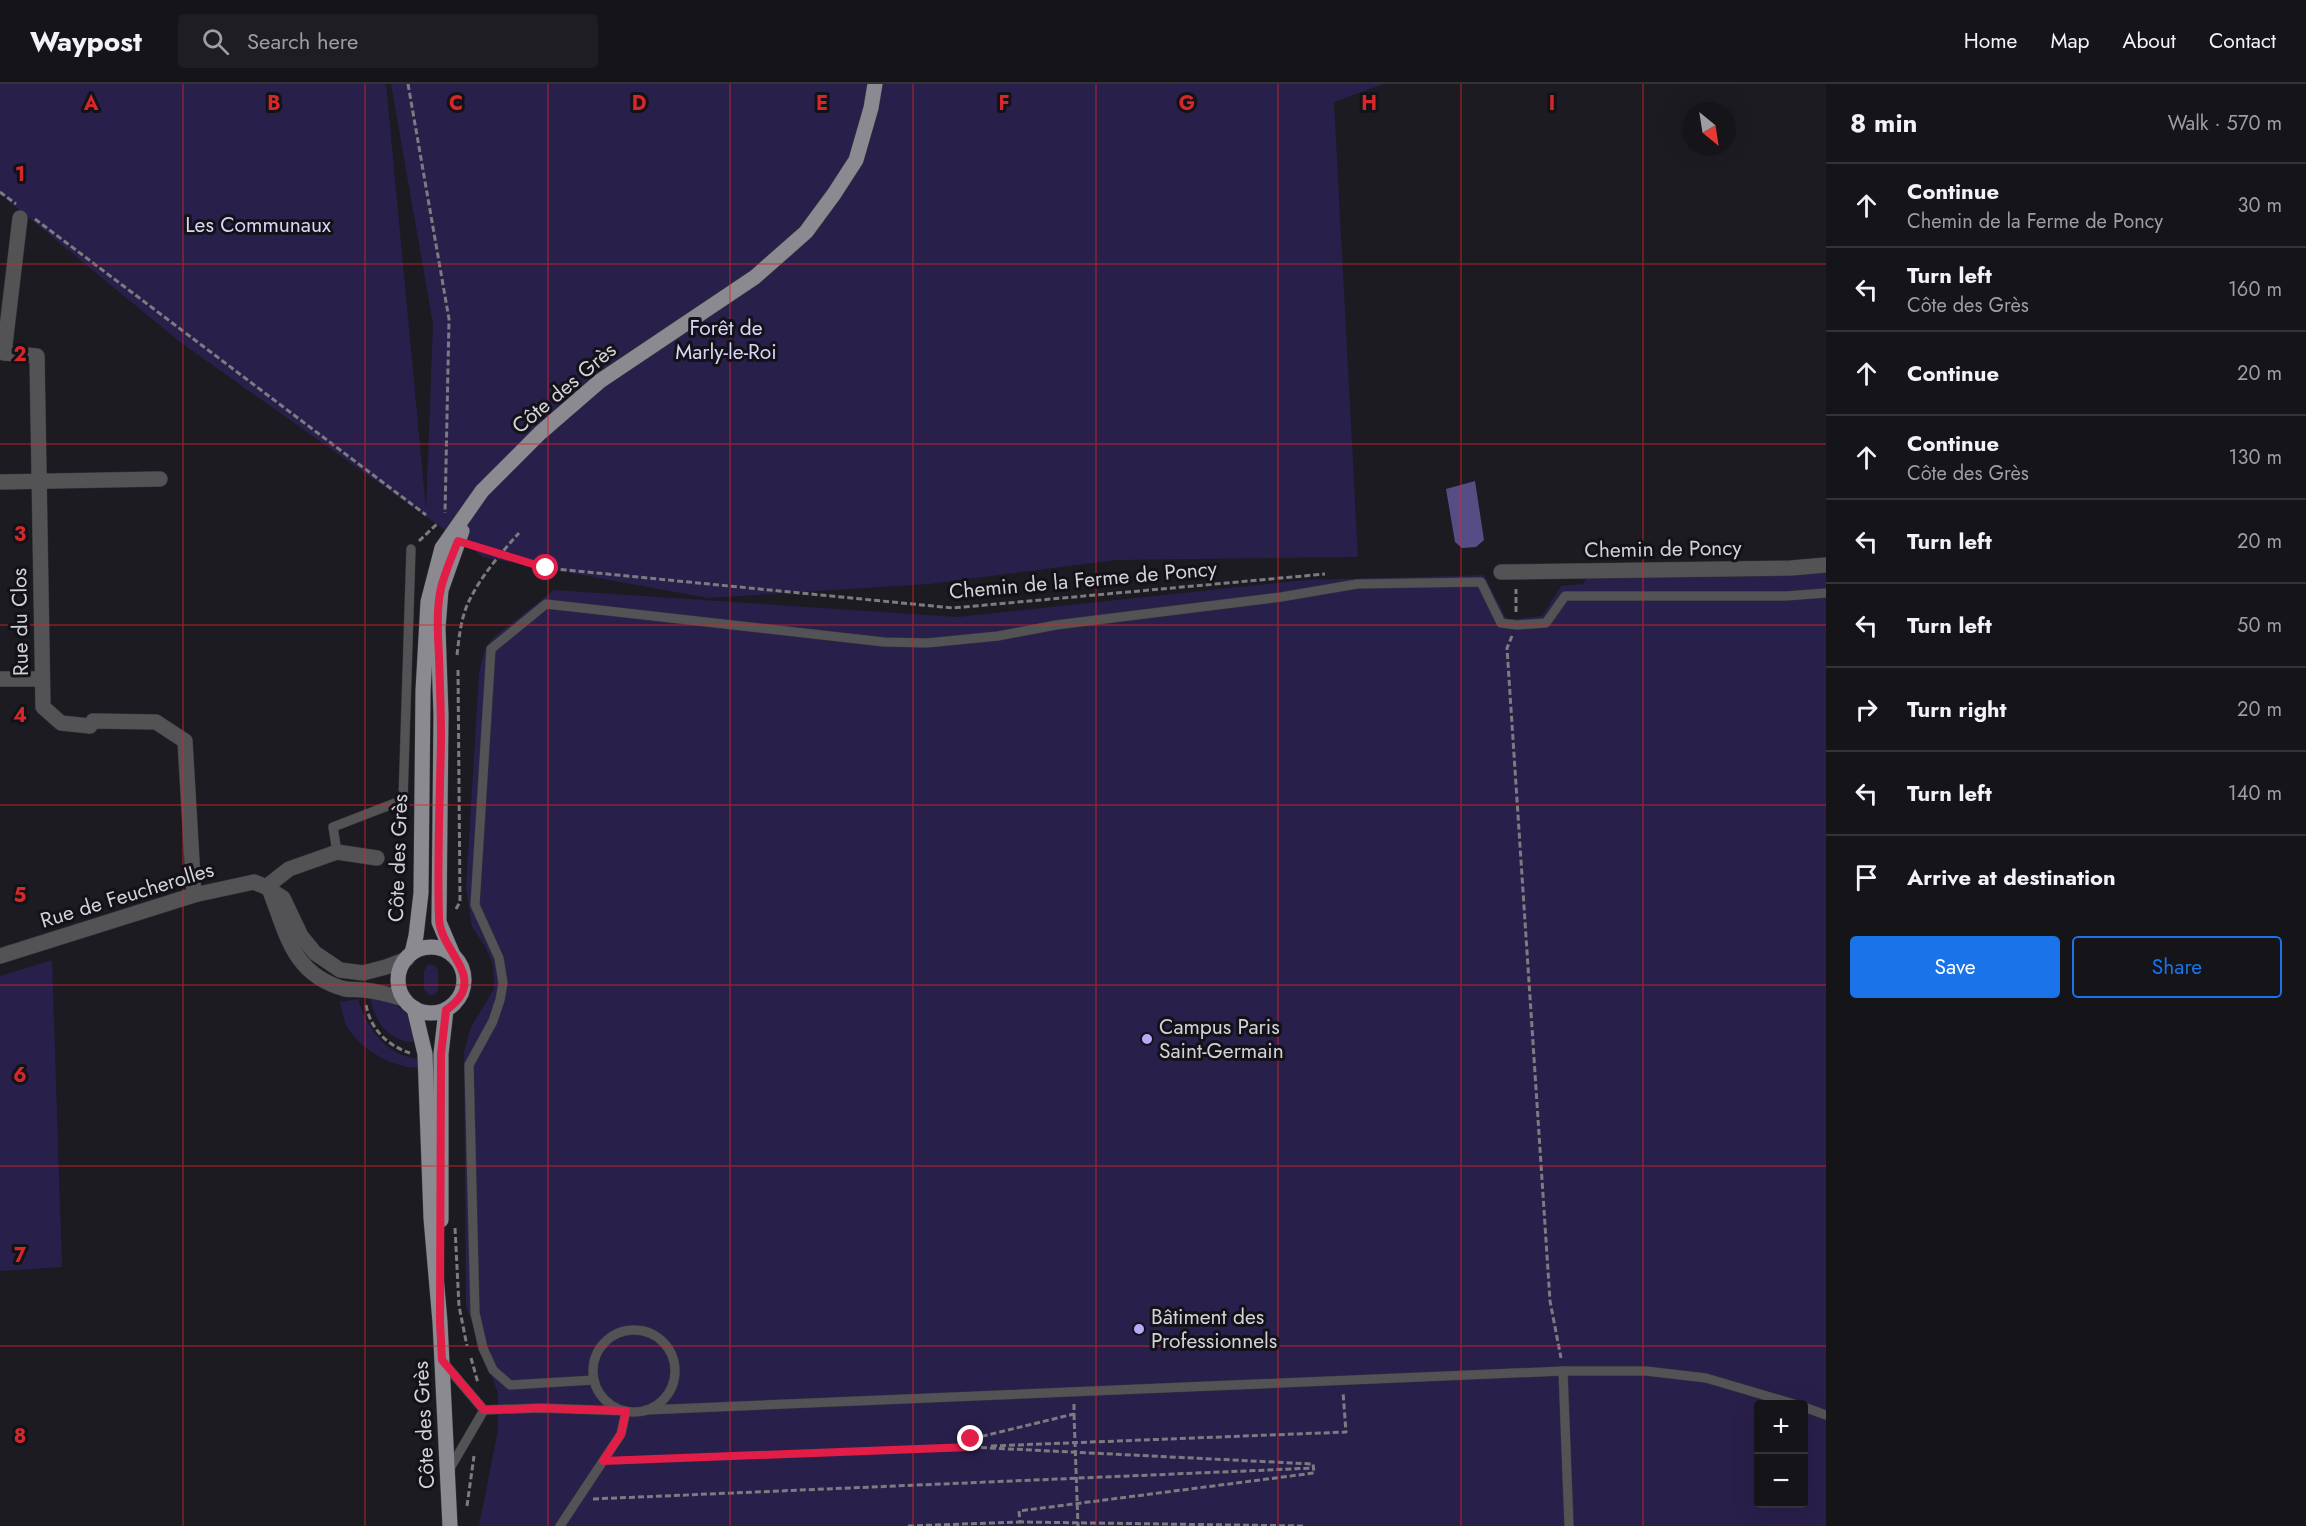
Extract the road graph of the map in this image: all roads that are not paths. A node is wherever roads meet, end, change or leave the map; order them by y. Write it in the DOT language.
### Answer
graph roads {
  1 [pos="875,84"];
  2 [pos="22,213"];
  3 [pos="160,479"];
  4 [pos="0,482"];
  5 [pos="38,482"];
  6 [pos="482,491"];
  7 [pos="411,549"];
  8 [pos="1826,566"];
  9 [pos="1501,572"];
  10 [pos="1826,593"];
  11 [pos="0,679"];
  12 [pos="42,679"];
  13 [pos="337,852"];
  14 [pos="377,858"];
  15 [pos="268,889"];
  16 [pos="194,895"];
  17 [pos="453,954"];
  18 [pos="0,956"];
  19 [pos="409,956"];
  20 [pos="409,1004"];
  21 [pos="446,1010"];
  22 [pos="440,1322"];
  23 [pos="442,1360"];
  24 [pos="1563,1371"];
  25 [pos="594,1380"];
  26 [pos="1780,1400"];
  27 [pos="1808,1409"];
  28 [pos="484,1410"];
  29 [pos="646,1410"];
  30 [pos="626,1411"];
  31 [pos="1826,1415"];
  32 [pos="447,1472"];
  33 [pos="450,1526"];
  34 [pos="560,1526"];
  35 [pos="1569,1526"];
  1 -- 6 [label="main road, Côte des Grès"];
  2 -- 5 [label="street, Rue du Clos"];
  3 -- 5 [label="street"];
  4 -- 5 [label="street"];
  5 -- 12 [label="street, Rue du Clos"];
  6 -- 17 [label="main road, Côte des Grès"];
  6 -- 19 [label="main road, Côte des Grès"];
  7 -- 13 [label="lane"];
  8 -- 9 [label="street, Chemin de Poncy"];
  10 -- 25 [label="lane"];
  11 -- 12 [label="street"];
  12 -- 16 [label="street, Rue du Clos"];
  13 -- 14 [label="street"];
  13 -- 15 [label="street"];
  15 -- 16 [label="street, Rue de Feucherolles"];
  15 -- 19 [label="street"];
  15 -- 20 [label="street"];
  16 -- 18 [label="street, Rue de Feucherolles"];
  17 -- 19 [label="main road"];
  17 -- 21 [label="main road"];
  19 -- 20 [label="main road"];
  20 -- 21 [label="main road"];
  20 -- 22 [label="main road, Côte des Grès"];
  21 -- 22 [label="main road, Côte des Grès"];
  22 -- 23 [label="main road, Côte des Grès"];
  23 -- 28 [label="lane"];
  23 -- 32 [label="main road, Côte des Grès"];
  24 -- 26 [label="lane"];
  24 -- 29 [label="lane"];
  24 -- 35 [label="lane"];
  25 -- 29 [label="lane"];
  25 -- 30 [label="lane"];
  27 -- 31 [label="lane"];
  28 -- 30 [label="lane"];
  28 -- 32 [label="lane"];
  29 -- 30 [label="lane"];
  30 -- 34 [label="lane"];
  32 -- 33 [label="main road, Côte des Grès"];
}
